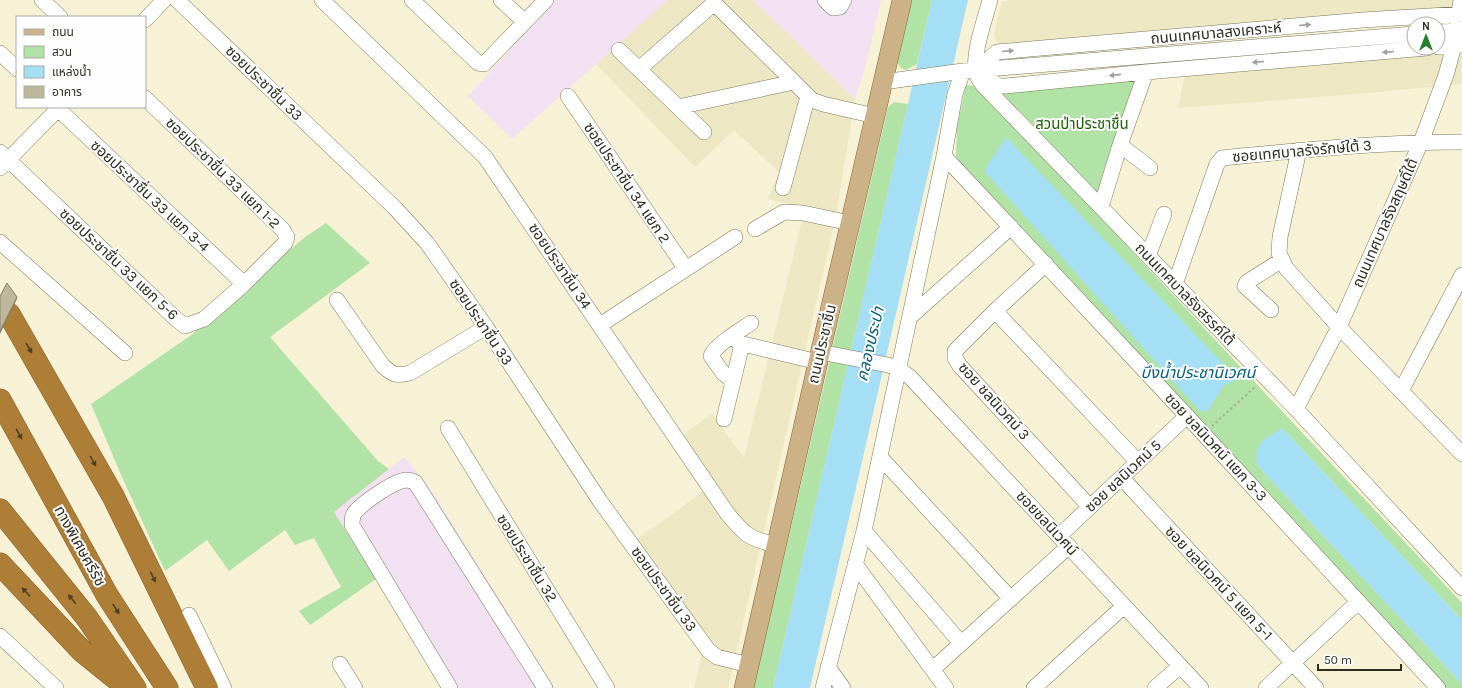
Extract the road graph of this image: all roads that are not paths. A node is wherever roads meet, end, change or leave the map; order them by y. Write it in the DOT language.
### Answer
graph roads {
  1 [pos="42,0"];
  2 [pos="164,0"];
  3 [pos="178,0"];
  4 [pos="322,0"];
  5 [pos="412,0"];
  6 [pos="501,0"];
  7 [pos="546,0"];
  8 [pos="824,0"];
  9 [pos="844,0"];
  10 [pos="902,0"];
  11 [pos="990,0"];
  12 [pos="1461,9"];
  13 [pos="59,16"];
  14 [pos="146,19"];
  15 [pos="525,22"];
  16 [pos="1446,34"];
  17 [pos="1406,35"];
  18 [pos="1459,38"];
  19 [pos="1446,44"];
  20 [pos="619,50"];
  21 [pos="1406,50"];
  22 [pos="0,53"];
  23 [pos="16,68"];
  24 [pos="639,69"];
  25 [pos="964,71"];
  26 [pos="1146,72"];
  27 [pos="794,82"];
  28 [pos="883,82"];
  29 [pos="568,96"];
  30 [pos="808,96"];
  31 [pos="146,99"];
  32 [pos="678,107"];
  33 [pos="58,108"];
  34 [pos="875,116"];
  35 [pos="704,132"];
  36 [pos="1421,142"];
  37 [pos="1462,142"];
  38 [pos="1120,145"];
  39 [pos="1299,150"];
  40 [pos="944,156"];
  41 [pos="3,160"];
  42 [pos="1150,168"];
  43 [pos="783,188"];
  44 [pos="1101,207"];
  45 [pos="1164,214"];
  46 [pos="850,223"];
  47 [pos="1011,227"];
  48 [pos="755,229"];
  49 [pos="735,237"];
  50 [pos="0,242"];
  51 [pos="1148,256"];
  52 [pos="1282,260"];
  53 [pos="1046,264"];
  54 [pos="686,269"];
  55 [pos="1462,275"];
  56 [pos="244,284"];
  57 [pos="1175,284"];
  58 [pos="338,300"];
  59 [pos="1271,310"];
  60 [pos="995,311"];
  61 [pos="10,314"];
  62 [pos="910,317"];
  63 [pos="751,323"];
  64 [pos="600,325"];
  65 [pos="486,327"];
  66 [pos="1339,327"];
  67 [pos="737,340"];
  68 [pos="125,353"];
  69 [pos="819,357"];
  70 [pos="894,367"];
  71 [pos="733,381"];
  72 [pos="1402,391"];
  73 [pos="0,400"];
  74 [pos="1296,409"];
  75 [pos="1187,416"];
  76 [pos="724,419"];
  77 [pos="448,428"];
  78 [pos="1462,454"];
  79 [pos="880,457"];
  80 [pos="1138,462"];
  81 [pos="1122,478"];
  82 [pos="1090,507"];
  83 [pos="0,510"];
  84 [pos="864,531"];
  85 [pos="1064,541"];
  86 [pos="776,546"];
  87 [pos="0,564"];
  88 [pos="855,564"];
  89 [pos="1462,588"];
  90 [pos="1011,599"];
  91 [pos="1358,602"];
  92 [pos="1124,606"];
  93 [pos="189,615"];
  94 [pos="0,636"];
  95 [pos="961,643"];
  96 [pos="82,651"];
  97 [pos="1292,663"];
  98 [pos="340,664"];
  99 [pos="749,665"];
  100 [pos="1180,666"];
  101 [pos="828,667"];
  102 [pos="933,669"];
  103 [pos="54,687"];
  104 [pos="107,688"];
  105 [pos="128,688"];
  106 [pos="135,688"];
  107 [pos="167,688"];
  108 [pos="207,688"];
  109 [pos="224,688"];
  110 [pos="355,688"];
  111 [pos="450,688"];
  112 [pos="545,688"];
  113 [pos="607,688"];
  114 [pos="744,688"];
  115 [pos="823,688"];
  116 [pos="843,688"];
  117 [pos="946,688"];
  118 [pos="1034,688"];
  119 [pos="1155,688"];
  120 [pos="1201,688"];
  121 [pos="1266,688"];
  122 [pos="1316,688"];
  123 [pos="1438,688"];
  1 -- 13 [label="street"];
  2 -- 14 [label="street"];
  3 -- 65 [label="street, ซอยประชาชื่น 33"];
  4 -- 64 [label="street, ซอยประชาชื่น 34"];
  5 -- 15 [label="street"];
  6 -- 15 [label="street"];
  7 -- 15 [label="street"];
  8 -- 9 [label="street"];
  10 -- 28 [label="main road, ถนนประชาชื่น"];
  11 -- 25 [label="street"];
  12 -- 18 [label="street, ถนนเทศบาลรังสฤษดิ์ใต้"];
  25 -- 12 [label="street, ถนนเทศบาลสงเคราะห์, one-way"];
  16 -- 18 [label="street"];
  17 -- 25 [label="street, ถนนเทศบาลสงเคราะห์"];
  18 -- 19 [label="street"];
  18 -- 36 [label="street, ถนนเทศบาลรังสฤษดิ์ใต้"];
  20 -- 24 [label="street"];
  21 -- 26 [label="street, one-way"];
  22 -- 23 [label="street"];
  24 -- 27 [label="street"];
  24 -- 32 [label="street"];
  26 -- 25 [label="street, one-way"];
  25 -- 28 [label="street, ถนนเทศบาลสงเคราะห์"];
  25 -- 40 [label="street"];
  25 -- 44 [label="street, ถนนเทศบาลรังสรรค์ใต้"];
  26 -- 38 [label="street"];
  27 -- 30 [label="street"];
  27 -- 32 [label="street"];
  28 -- 34 [label="main road, ถนนประชาชื่น"];
  29 -- 54 [label="street, ซอยประชาชื่น 34 แยก 2"];
  30 -- 34 [label="street"];
  30 -- 43 [label="street"];
  31 -- 56 [label="street, ซอยประชาชื่น 33 แยก 1-2"];
  32 -- 35 [label="street"];
  33 -- 41 [label="street"];
  33 -- 56 [label="street, ซอยประชาชื่น 33 แยก 3-4"];
  34 -- 46 [label="main road, ถนนประชาชื่น"];
  36 -- 37 [label="street, ซอยเทศบาลรังรักษ์ใต้ 3"];
  36 -- 39 [label="street, ซอยเทศบาลรังรักษ์ใต้ 3"];
  36 -- 66 [label="street, ถนนเทศบาลรังสฤษดิ์ใต้"];
  38 -- 42 [label="street"];
  38 -- 44 [label="street"];
  39 -- 52 [label="street"];
  39 -- 57 [label="street, ซอยเทศบาลรังรักษ์ใต้ 3"];
  40 -- 47 [label="street, ซอย ชลนิเวศน์ แยก 3-3"];
  40 -- 62 [label="street"];
  41 -- 56 [label="street, ซอยประชาชื่น 33 แยก 5-6"];
  44 -- 51 [label="street, ถนนเทศบาลรังสรรค์ใต้"];
  45 -- 51 [label="street"];
  46 -- 48 [label="street"];
  46 -- 69 [label="main road, ถนนประชาชื่น"];
  47 -- 53 [label="street, ซอย ชลนิเวศน์ แยก 3-3"];
  47 -- 62 [label="street"];
  49 -- 54 [label="street"];
  50 -- 68 [label="street"];
  51 -- 57 [label="street, ถนนเทศบาลรังสรรค์ใต้"];
  52 -- 59 [label="street"];
  52 -- 66 [label="street"];
  53 -- 60 [label="street, ซอย ชลนิเวศน์ 3"];
  53 -- 75 [label="street, ซอย ชลนิเวศน์ แยก 3-3"];
  54 -- 64 [label="street"];
  55 -- 72 [label="street"];
  57 -- 74 [label="street, ถนนเทศบาลรังสรรค์ใต้"];
  58 -- 65 [label="street"];
  60 -- 80 [label="street"];
  60 -- 82 [label="street, ซอย ชลนิเวศน์ 3"];
  61 -- 108 [label="highway, one-way"];
  62 -- 70 [label="street"];
  63 -- 67 [label="street"];
  64 -- 86 [label="street, ซอยประชาชื่น 34"];
  65 -- 99 [label="street, ซอยประชาชื่น 33"];
  66 -- 72 [label="street"];
  66 -- 74 [label="street, ถนนเทศบาลรังสฤษดิ์ใต้"];
  67 -- 69 [label="street"];
  67 -- 71 [label="street"];
  67 -- 71 [label="street"];
  69 -- 70 [label="street"];
  69 -- 86 [label="main road, ถนนประชาชื่น"];
  70 -- 79 [label="street"];
  70 -- 85 [label="street, ซอยชลนิเวศน์"];
  71 -- 76 [label="street"];
  72 -- 78 [label="street"];
  73 -- 107 [label="highway, ทางพิเศษศรีรัช, one-way"];
  74 -- 89 [label="street, ถนนเทศบาลรังสรรค์ใต้"];
  75 -- 80 [label="street, ซอย ชลนิเวศน์ 5"];
  75 -- 91 [label="street, ซอย ชลนิเวศน์ แยก 3-3"];
  77 -- 113 [label="street, ซอยประชาชื่น 32"];
  79 -- 84 [label="street"];
  79 -- 90 [label="street"];
  80 -- 81 [label="street, ซอย ชลนิเวศน์ 5"];
  81 -- 82 [label="street, ซอย ชลนิเวศน์ 5"];
  81 -- 97 [label="street, ซอย ชลนิเวศน์ 5 แยก 5-1"];
  82 -- 85 [label="street, ซอย ชลนิเวศน์ 5"];
  106 -- 83 [label="highway, one-way"];
  84 -- 88 [label="street"];
  84 -- 95 [label="street"];
  85 -- 90 [label="street, ซอย ชลนิเวศน์ 5"];
  85 -- 92 [label="street, ซอยชลนิเวศน์"];
  86 -- 99 [label="main road, ถนนประชาชื่น"];
  96 -- 87 [label="highway, one-way"];
  88 -- 101 [label="street"];
  88 -- 102 [label="street"];
  90 -- 95 [label="street, ซอย ชลนิเวศน์ 5"];
  91 -- 97 [label="street"];
  91 -- 123 [label="street, ซอย ชลนิเวศน์ แยก 3-3"];
  92 -- 100 [label="street, ซอยชลนิเวศน์"];
  92 -- 118 [label="street"];
  93 -- 109 [label="street"];
  94 -- 103 [label="street"];
  95 -- 102 [label="street, ซอย ชลนิเวศน์ 5"];
  96 -- 104 [label="highway"];
  96 -- 105 [label="highway"];
  97 -- 121 [label="street"];
  97 -- 122 [label="street, ซอย ชลนิเวศน์ 5 แยก 5-1"];
  98 -- 110 [label="street"];
  99 -- 114 [label="main road, ถนนประชาชื่น"];
  100 -- 119 [label="street"];
  100 -- 120 [label="street, ซอยชลนิเวศน์"];
  101 -- 115 [label="street"];
  101 -- 116 [label="street"];
  102 -- 117 [label="street"];
  111 -- 112 [label="street"];
}
